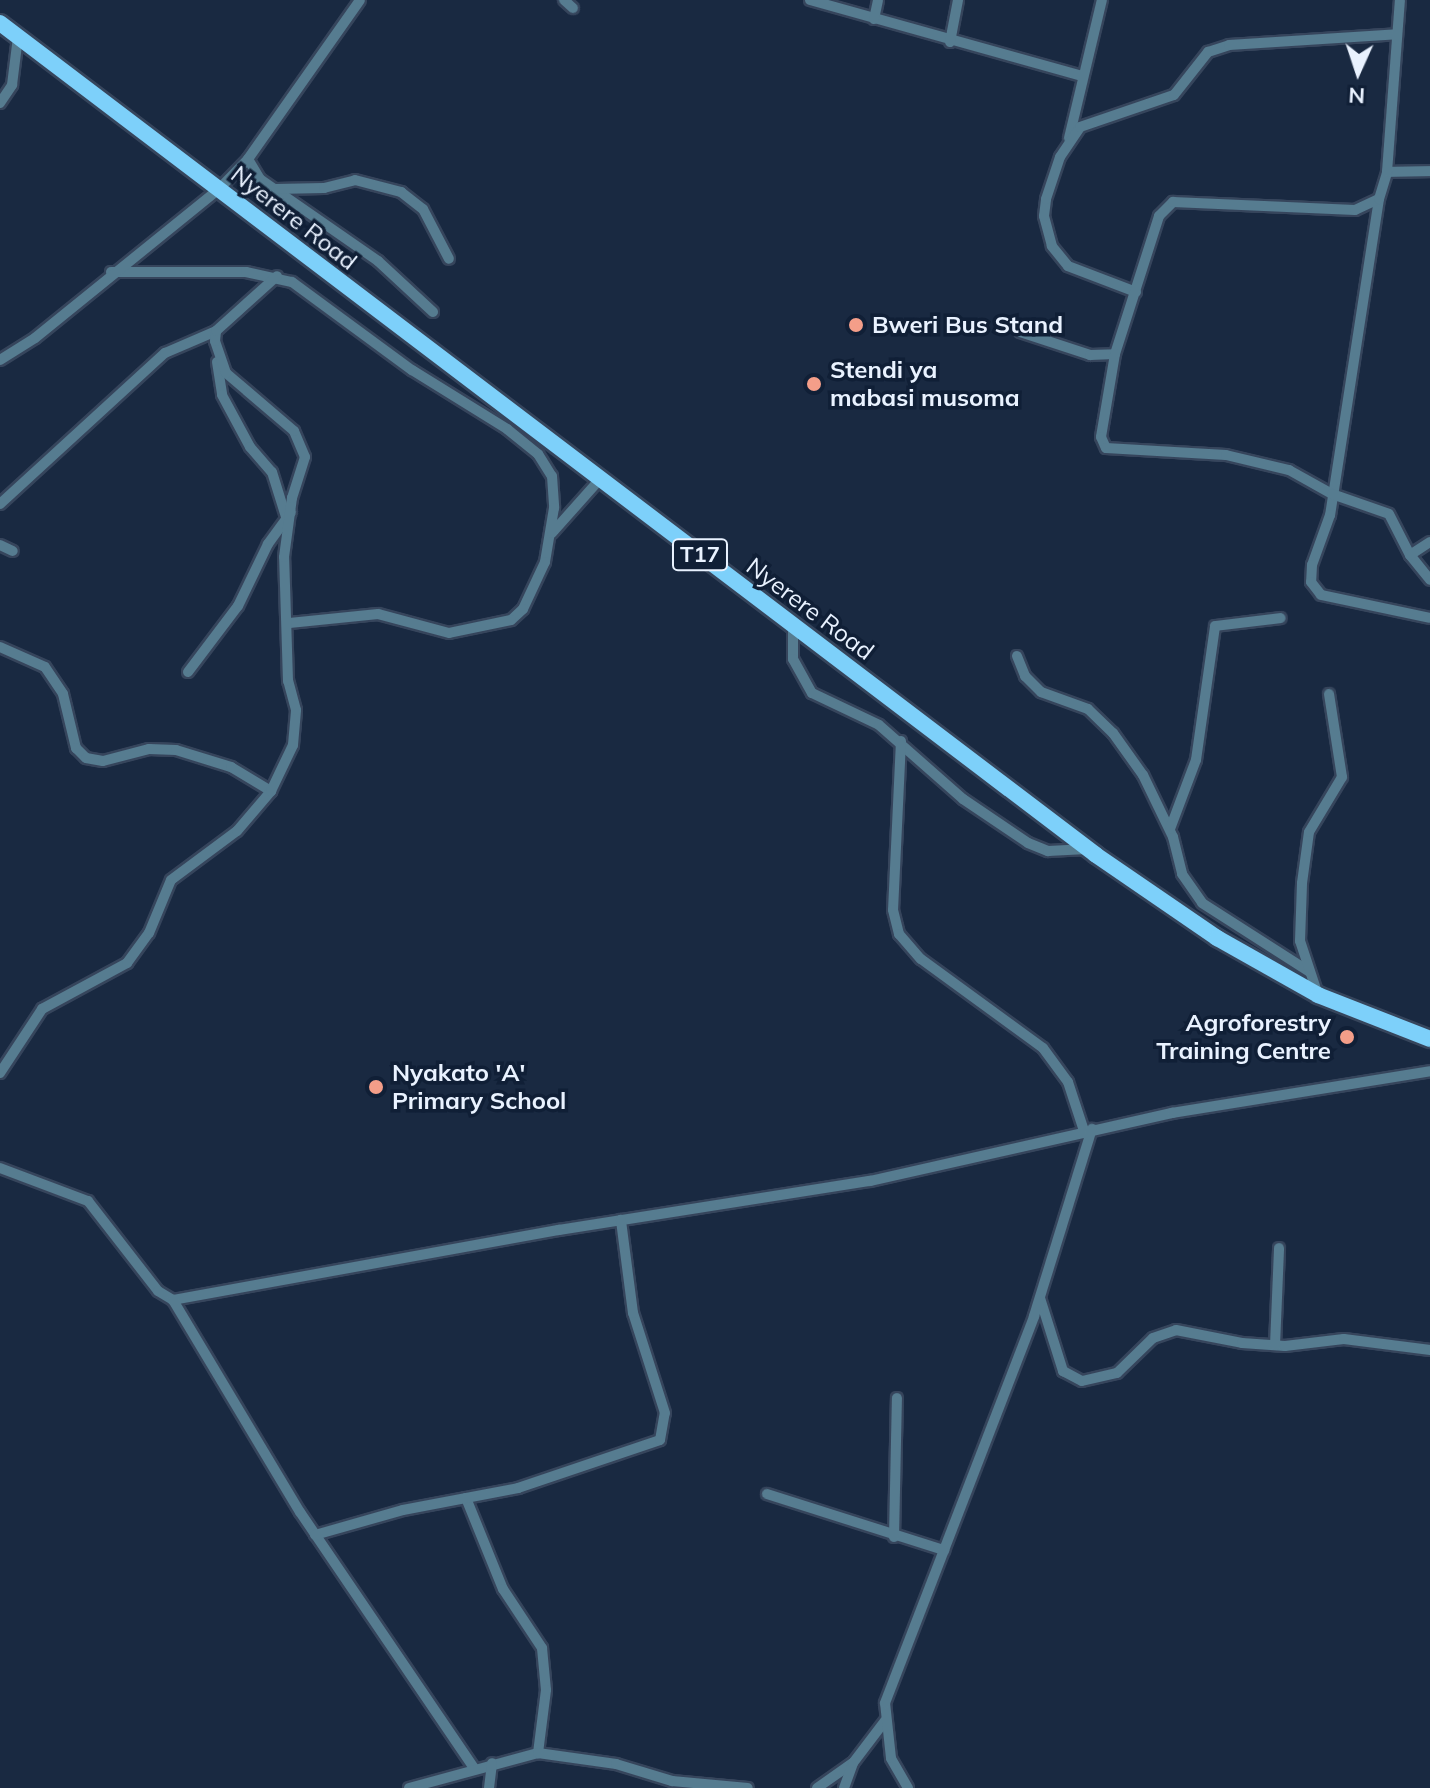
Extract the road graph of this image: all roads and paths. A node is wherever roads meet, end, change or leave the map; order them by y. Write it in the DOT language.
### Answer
graph roads {
  1 [pos="360,0"];
  2 [pos="564,0"];
  3 [pos="810,0"];
  4 [pos="878,0"];
  5 [pos="958,0"];
  6 [pos="1102,0"];
  7 [pos="1400,0"];
  8 [pos="573,8"];
  9 [pos="874,19"];
  10 [pos="0,23"];
  11 [pos="1397,34"];
  12 [pos="18,37"];
  13 [pos="950,42"];
  14 [pos="1083,76"];
  15 [pos="0,103"];
  16 [pos="1068,140"];
  17 [pos="248,159"];
  18 [pos="1430,171"];
  19 [pos="1387,172"];
  20 [pos="274,189"];
  21 [pos="218,190"];
  22 [pos="1379,199"];
  23 [pos="449,259"];
  24 [pos="111,272"];
  25 [pos="277,276"];
  26 [pos="1136,292"];
  27 [pos="433,312"];
  28 [pos="216,331"];
  29 [pos="1020,332"];
  30 [pos="217,353"];
  31 [pos="1115,354"];
  32 [pos="0,360"];
  33 [pos="601,478"];
  34 [pos="1332,494"];
  35 [pos="0,504"];
  36 [pos="289,514"];
  37 [pos="551,535"];
  38 [pos="1430,542"];
  39 [pos="0,545"];
  40 [pos="13,551"];
  41 [pos="1410,555"];
  42 [pos="1430,580"];
  43 [pos="1281,618"];
  44 [pos="1430,618"];
  45 [pos="289,623"];
  46 [pos="793,627"];
  47 [pos="0,647"];
  48 [pos="1017,656"];
  49 [pos="188,672"];
  50 [pos="1329,694"];
  51 [pos="901,741"];
  52 [pos="271,791"];
  53 [pos="1170,829"];
  54 [pos="1087,849"];
  55 [pos="1310,972"];
  56 [pos="1318,995"];
  57 [pos="1430,1039"];
  58 [pos="1430,1071"];
  59 [pos="0,1073"];
  60 [pos="1088,1130"];
  61 [pos="0,1168"];
  62 [pos="621,1220"];
  63 [pos="1279,1248"];
  64 [pos="1040,1298"];
  65 [pos="173,1300"];
  66 [pos="1275,1345"];
  67 [pos="1430,1350"];
  68 [pos="897,1398"];
  69 [pos="767,1494"];
  70 [pos="466,1498"];
  71 [pos="315,1535"];
  72 [pos="894,1537"];
  73 [pos="944,1550"];
  74 [pos="885,1721"];
  75 [pos="538,1753"];
  76 [pos="492,1763"];
  77 [pos="853,1763"];
  78 [pos="474,1768"];
  79 [pos="409,1788"];
  80 [pos="489,1788"];
  81 [pos="748,1788"];
  82 [pos="817,1788"];
  83 [pos="844,1788"];
  84 [pos="908,1788"];
  1 -- 17 [label="street"];
  2 -- 8 [label="street"];
  3 -- 9 [label="street"];
  4 -- 9 [label="street"];
  5 -- 13 [label="street"];
  6 -- 14 [label="street"];
  7 -- 11 [label="street"];
  9 -- 13 [label="street"];
  10 -- 12 [label="main road, Nyerere Road / T17"];
  11 -- 16 [label="street"];
  11 -- 19 [label="street"];
  12 -- 15 [label="street"];
  12 -- 21 [label="main road, Nyerere Road / T17"];
  13 -- 14 [label="street"];
  14 -- 16 [label="street"];
  16 -- 26 [label="street"];
  17 -- 20 [label="street"];
  17 -- 21 [label="street"];
  18 -- 19 [label="street"];
  19 -- 22 [label="street"];
  20 -- 23 [label="street"];
  20 -- 27 [label="street"];
  21 -- 24 [label="street"];
  21 -- 33 [label="main road, Nyerere Road / T17"];
  22 -- 26 [label="street"];
  22 -- 34 [label="street"];
  24 -- 25 [label="street"];
  24 -- 32 [label="street"];
  25 -- 28 [label="street"];
  25 -- 37 [label="street"];
  26 -- 31 [label="street"];
  28 -- 30 [label="street"];
  28 -- 35 [label="street"];
  29 -- 31 [label="street"];
  30 -- 36 [label="street"];
  30 -- 36 [label="street"];
  31 -- 34 [label="street"];
  33 -- 37 [label="street"];
  33 -- 46 [label="main road, Nyerere Road / T17"];
  34 -- 41 [label="street"];
  34 -- 44 [label="street"];
  36 -- 45 [label="street"];
  36 -- 49 [label="street"];
  37 -- 45 [label="street"];
  38 -- 41 [label="street"];
  39 -- 40 [label="street"];
  41 -- 42 [label="street"];
  43 -- 53 [label="street"];
  45 -- 52 [label="street"];
  46 -- 51 [label="street"];
  46 -- 54 [label="main road, Nyerere Road / T17"];
  47 -- 52 [label="street"];
  48 -- 53 [label="street"];
  50 -- 55 [label="street"];
  51 -- 54 [label="street"];
  51 -- 60 [label="street"];
  52 -- 59 [label="street"];
  53 -- 55 [label="street"];
  54 -- 56 [label="main road, Nyerere Road / T17"];
  55 -- 56 [label="street"];
  56 -- 57 [label="main road, Nyerere Road / T17"];
  58 -- 60 [label="street"];
  60 -- 62 [label="street"];
  60 -- 64 [label="street"];
  61 -- 65 [label="street"];
  62 -- 65 [label="street"];
  62 -- 70 [label="street"];
  63 -- 66 [label="street"];
  64 -- 66 [label="street"];
  64 -- 73 [label="street"];
  65 -- 71 [label="street"];
  66 -- 67 [label="street"];
  68 -- 72 [label="street"];
  69 -- 72 [label="street"];
  70 -- 71 [label="street"];
  70 -- 75 [label="street"];
  71 -- 78 [label="street"];
  72 -- 73 [label="street"];
  73 -- 74 [label="street"];
  74 -- 77 [label="street"];
  74 -- 84 [label="street"];
  75 -- 76 [label="street"];
  75 -- 81 [label="street"];
  76 -- 78 [label="street"];
  76 -- 80 [label="street"];
  77 -- 82 [label="street"];
  77 -- 83 [label="street"];
  78 -- 79 [label="street"];
}
